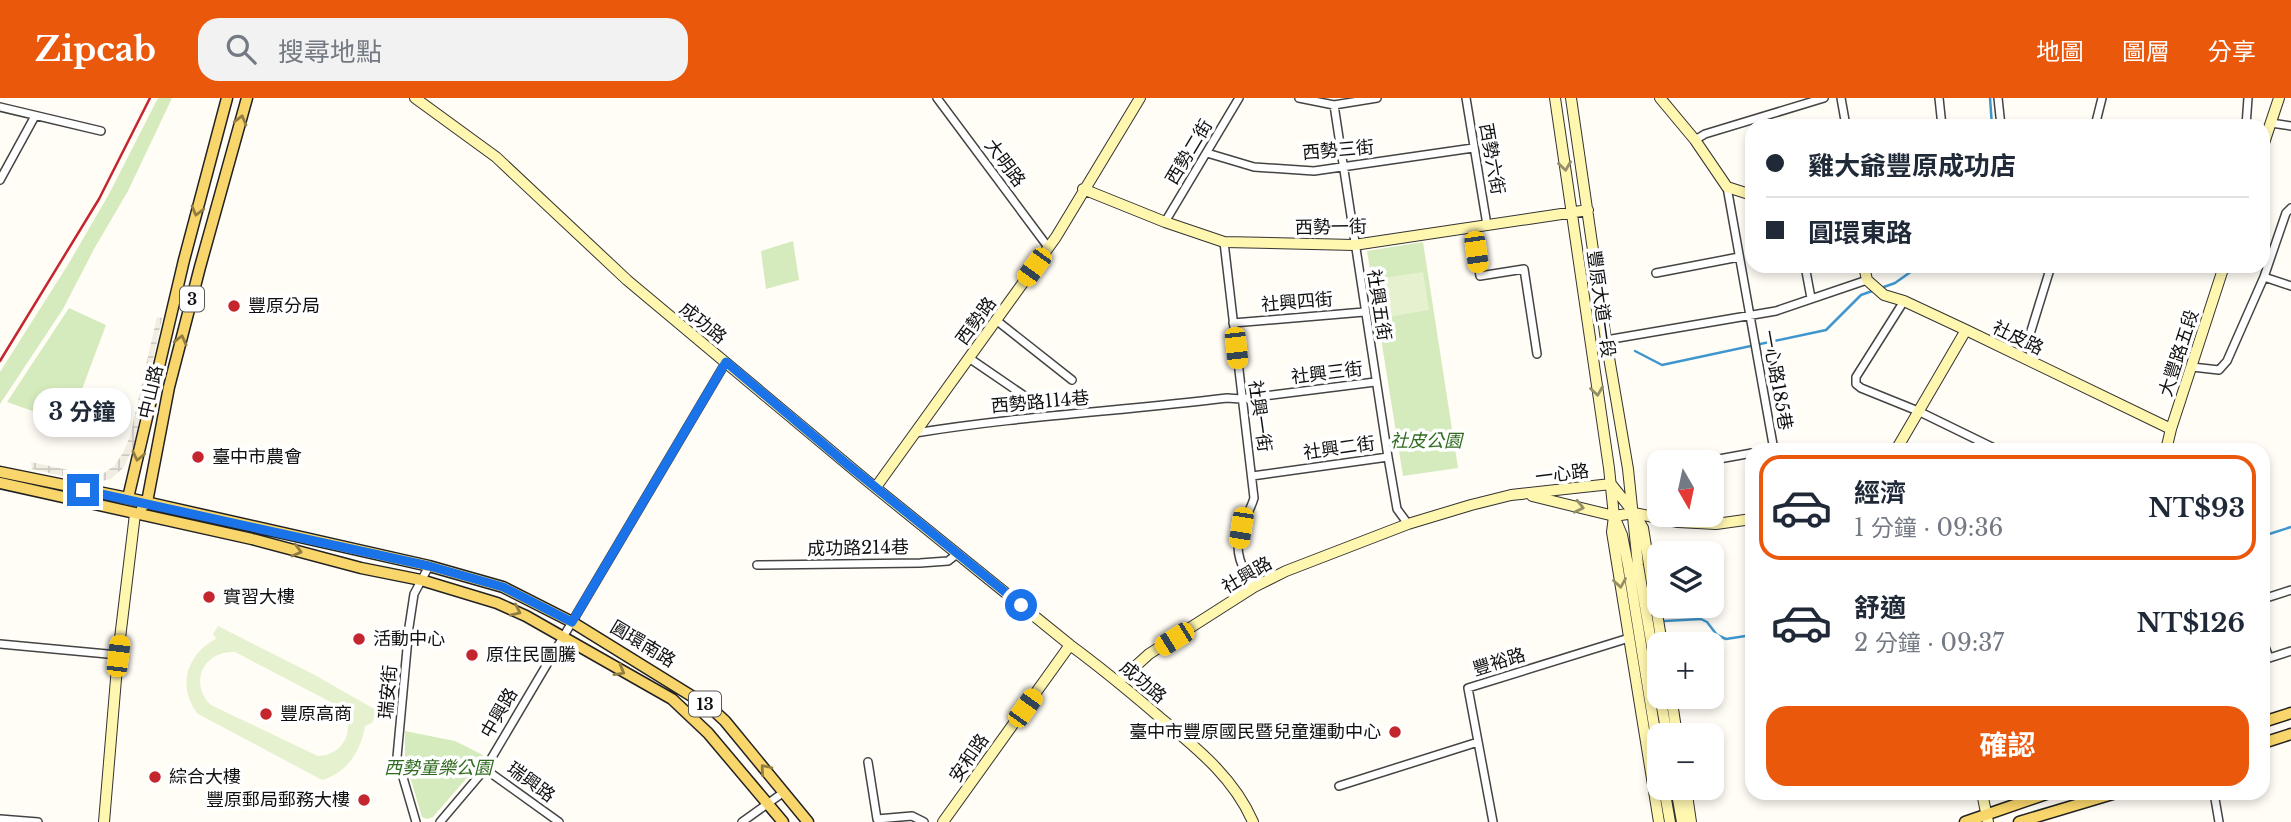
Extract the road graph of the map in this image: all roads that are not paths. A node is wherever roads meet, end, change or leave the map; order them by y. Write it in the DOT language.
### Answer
graph roads {
  1 [pos="7,98"];
  2 [pos="227,98"];
  3 [pos="247,98"];
  4 [pos="415,98"];
  5 [pos="937,98"];
  6 [pos="1140,98"];
  7 [pos="1239,98"];
  8 [pos="1299,98"];
  9 [pos="1377,98"];
  10 [pos="1466,98"];
  11 [pos="1555,98"];
  12 [pos="1571,98"];
  13 [pos="1660,98"];
  14 [pos="1824,98"];
  15 [pos="1841,98"];
  16 [pos="1939,98"];
  17 [pos="1998,98"];
  18 [pos="2102,98"];
  19 [pos="2248,98"];
  20 [pos="2279,98"];
  21 [pos="1334,104"];
  22 [pos="2,108"];
  23 [pos="35,116"];
  24 [pos="1755,119"];
  25 [pos="1845,119"];
  26 [pos="1941,119"];
  27 [pos="2000,119"];
  28 [pos="2097,119"];
  29 [pos="2246,119"];
  30 [pos="1745,122"];
  31 [pos="2271,122"];
  32 [pos="2270,125"];
  33 [pos="2291,126"];
  34 [pos="101,131"];
  35 [pos="1695,140"];
  36 [pos="1473,148"];
  37 [pos="1207,153"];
  38 [pos="1342,169"];
  39 [pos="0,180"];
  40 [pos="1727,187"];
  41 [pos="1083,189"];
  42 [pos="1745,193"];
  43 [pos="2291,208"];
  44 [pos="1588,210"];
  45 [pos="1572,212"];
  46 [pos="1165,222"];
  47 [pos="1487,225"];
  48 [pos="1472,228"];
  49 [pos="1224,242"];
  50 [pos="1354,245"];
  51 [pos="1048,247"];
  52 [pos="1739,257"];
  53 [pos="2270,260"];
  54 [pos="1657,273"];
  55 [pos="1806,273"];
  56 [pos="1866,273"];
  57 [pos="2049,273"];
  58 [pos="2222,273"];
  59 [pos="2265,273"];
  60 [pos="2264,277"];
  61 [pos="1867,280"];
  62 [pos="2291,286"];
  63 [pos="1811,298"];
  64 [pos="1904,301"];
  65 [pos="1364,312"];
  66 [pos="1750,316"];
  67 [pos="996,320"];
  68 [pos="1233,323"];
  69 [pos="1966,330"];
  70 [pos="1606,340"];
  71 [pos="1537,354"];
  72 [pos="969,358"];
  73 [pos="726,362"];
  74 [pos="2031,362"];
  75 [pos="2192,367"];
  76 [pos="1072,380"];
  77 [pos="1375,382"];
  78 [pos="1026,397"];
  79 [pos="1241,399"];
  80 [pos="1167,406"];
  81 [pos="1918,411"];
  82 [pos="2171,429"];
  83 [pos="915,433"];
  84 [pos="1773,443"];
  85 [pos="1900,443"];
  86 [pos="1984,443"];
  87 [pos="2168,443"];
  88 [pos="1745,454"];
  89 [pos="1388,457"];
  90 [pos="1724,458"];
  91 [pos="0,472"];
  92 [pos="1252,476"];
  93 [pos="0,483"];
  94 [pos="1611,484"];
  95 [pos="876,487"];
  96 [pos="1524,494"];
  97 [pos="128,498"];
  98 [pos="147,502"];
  99 [pos="1634,513"];
  100 [pos="135,514"];
  101 [pos="1614,516"];
  102 [pos="1745,520"];
  103 [pos="1408,524"];
  104 [pos="957,554"];
  105 [pos="757,565"];
  106 [pos="1633,565"];
  107 [pos="429,566"];
  108 [pos="421,580"];
  109 [pos="1254,587"];
  110 [pos="2291,590"];
  111 [pos="2270,597"];
  112 [pos="572,622"];
  113 [pos="1647,632"];
  114 [pos="1660,632"];
  115 [pos="561,637"];
  116 [pos="1629,638"];
  117 [pos="0,644"];
  118 [pos="1070,645"];
  119 [pos="2291,651"];
  120 [pos="118,656"];
  121 [pos="2270,658"];
  122 [pos="1118,682"];
  123 [pos="2291,713"];
  124 [pos="2270,720"];
  125 [pos="1655,723"];
  126 [pos="2291,734"];
  127 [pos="2270,741"];
  128 [pos="1478,743"];
  129 [pos="869,762"];
  130 [pos="485,769"];
  131 [pos="1339,786"];
  132 [pos="784,792"];
  133 [pos="1666,800"];
  134 [pos="1678,800"];
  135 [pos="1688,800"];
  136 [pos="1983,800"];
  137 [pos="2032,800"];
  138 [pos="2093,800"];
  139 [pos="2215,800"];
  140 [pos="768,803"];
  141 [pos="1987,818"];
  142 [pos="0,819"];
  143 [pos="38,822"];
  144 [pos="104,822"];
  145 [pos="416,822"];
  146 [pos="440,822"];
  147 [pos="559,822"];
  148 [pos="742,822"];
  149 [pos="783,822"];
  150 [pos="808,822"];
  151 [pos="923,822"];
  152 [pos="943,822"];
  153 [pos="1253,822"];
  154 [pos="1493,822"];
  155 [pos="1659,822"];
  156 [pos="1670,822"];
  157 [pos="1682,822"];
  158 [pos="1691,822"];
  159 [pos="1965,822"];
  160 [pos="2019,822"];
  161 [pos="2219,822"];
  1 -- 22 [label="street"];
  2 -- 97 [label="main road, 中山路 / 3, one-way"];
  98 -- 3 [label="main road, 中山路 / 3, one-way"];
  4 -- 73 [label="street, 成功路"];
  5 -- 51 [label="street, 大明路"];
  6 -- 41 [label="street, 西勢路"];
  7 -- 37 [label="street, 西勢二街"];
  8 -- 21 [label="street"];
  9 -- 21 [label="street"];
  10 -- 36 [label="street, 西勢六街"];
  11 -- 45 [label="street, 豐原大道一段, one-way"];
  12 -- 44 [label="street, 豐原大道一段"];
  13 -- 35 [label="street"];
  14 -- 24 [label="street"];
  15 -- 25 [label="street"];
  16 -- 26 [label="street"];
  17 -- 27 [label="street"];
  18 -- 28 [label="street"];
  19 -- 29 [label="street"];
  20 -- 31 [label="street"];
  21 -- 38 [label="street, 社興五街"];
  22 -- 23 [label="street"];
  23 -- 34 [label="street"];
  23 -- 39 [label="street"];
  30 -- 35 [label="street"];
  31 -- 32 [label="street"];
  31 -- 33 [label="street"];
  35 -- 40 [label="street"];
  36 -- 38 [label="street, 西勢三街"];
  36 -- 47 [label="street, 西勢六街"];
  37 -- 38 [label="street, 西勢三街"];
  37 -- 46 [label="street, 西勢二街"];
  38 -- 50 [label="street, 社興五街"];
  40 -- 42 [label="street"];
  40 -- 52 [label="street, 一心路185巷"];
  41 -- 46 [label="street, 西勢一街"];
  41 -- 51 [label="street, 西勢路"];
  43 -- 53 [label="street"];
  44 -- 45 [label="street, 西勢一街"];
  44 -- 70 [label="street, 豐原大道一段"];
  45 -- 47 [label="street, 西勢一街"];
  45 -- 94 [label="street, 豐原大道一段, one-way"];
  46 -- 49 [label="street, 西勢一街"];
  47 -- 48 [label="street, 西勢一街"];
  48 -- 50 [label="street, 西勢一街"];
  48 -- 71 [label="street"];
  49 -- 50 [label="street, 西勢一街"];
  49 -- 68 [label="street, 社興一街"];
  50 -- 65 [label="street, 社興五街"];
  51 -- 67 [label="street, 西勢路"];
  52 -- 54 [label="street"];
  52 -- 66 [label="street, 一心路185巷"];
  55 -- 63 [label="street"];
  56 -- 61 [label="street"];
  57 -- 74 [label="street"];
  58 -- 75 [label="street, 大豐路五段"];
  59 -- 60 [label="street"];
  60 -- 62 [label="street"];
  60 -- 75 [label="street"];
  61 -- 63 [label="street"];
  61 -- 64 [label="street, 社皮路"];
  63 -- 66 [label="street"];
  64 -- 69 [label="street, 社皮路"];
  64 -- 81 [label="street"];
  65 -- 68 [label="street, 社興四街"];
  65 -- 77 [label="street, 社興五街"];
  66 -- 70 [label="street"];
  66 -- 84 [label="street, 一心路185巷"];
  67 -- 72 [label="street, 西勢路"];
  67 -- 76 [label="street"];
  68 -- 79 [label="street, 社興一街"];
  69 -- 74 [label="street, 社皮路"];
  69 -- 81 [label="street"];
  70 -- 99 [label="street, 豐原大道一段"];
  72 -- 78 [label="street"];
  72 -- 83 [label="street, 西勢路"];
  73 -- 95 [label="street, 成功路"];
  73 -- 112 [label="street, 中興路"];
  74 -- 82 [label="street, 社皮路"];
  75 -- 82 [label="street, 大豐路五段"];
  77 -- 79 [label="street, 社興三街"];
  77 -- 89 [label="street, 社興五街"];
  79 -- 80 [label="street, 社興三街"];
  79 -- 92 [label="street, 社興一街"];
  80 -- 83 [label="street, 西勢路114巷"];
  81 -- 85 [label="street"];
  81 -- 86 [label="street"];
  82 -- 87 [label="street, 大豐路五段"];
  83 -- 95 [label="street, 西勢路"];
  88 -- 90 [label="street"];
  89 -- 92 [label="street, 社興二街"];
  89 -- 103 [label="street, 社興五街"];
  91 -- 97 [label="main road, 圓環南路"];
  92 -- 109 [label="street, 社興一街"];
  93 -- 100 [label="main road, 圓環南路"];
  94 -- 96 [label="street, 一心路"];
  94 -- 99 [label="street, 一心路"];
  94 -- 101 [label="street, 豐原大道一段"];
  95 -- 104 [label="street, 成功路"];
  96 -- 101 [label="street, one-way"];
  96 -- 103 [label="street, 一心路"];
  97 -- 98 [label="main road, 圓環南路 / 13"];
  97 -- 100 [label="main road"];
  98 -- 100 [label="main road"];
  98 -- 107 [label="main road, 圓環南路 / 13"];
  99 -- 101 [label="street"];
  99 -- 102 [label="street"];
  99 -- 106 [label="street, 豐原大道一段"];
  99 -- 114 [label="street, 豐原大道一段"];
  100 -- 108 [label="main road, 圓環南路 / 13, one-way"];
  100 -- 120 [label="street"];
  101 -- 106 [label="street, 豐原大道一段"];
  101 -- 116 [label="street, 豐原大道一段, one-way"];
  103 -- 109 [label="street, 社興路"];
  104 -- 105 [label="street, 成功路214巷"];
  104 -- 118 [label="street, 成功路"];
  106 -- 113 [label="street"];
  106 -- 125 [label="street"];
  107 -- 108 [label="street, 瑞安街"];
  107 -- 112 [label="main road, 圓環南路 / 13"];
  108 -- 115 [label="main road, 圓環南路 / 13, one-way"];
  108 -- 145 [label="street, 瑞安街"];
  109 -- 122 [label="street, 社興路"];
  110 -- 111 [label="street"];
  112 -- 115 [label="street, 中興路"];
  132 -- 112 [label="main road, 圓環南路 / 13, one-way"];
  115 -- 130 [label="street, 中興路"];
  115 -- 140 [label="main road, 圓環南路 / 13, one-way"];
  116 -- 128 [label="street, 豐裕路"];
  116 -- 155 [label="street, 豐原大道一段"];
  117 -- 120 [label="street"];
  118 -- 122 [label="street, 成功路"];
  118 -- 152 [label="street, 安和路"];
  119 -- 121 [label="street"];
  120 -- 144 [label="street"];
  122 -- 153 [label="street, 成功路"];
  123 -- 124 [label="main road"];
  126 -- 127 [label="main road"];
  128 -- 131 [label="street"];
  128 -- 154 [label="street, 豐裕路"];
  129 -- 151 [label="street"];
  130 -- 146 [label="street, 中興路"];
  130 -- 147 [label="street, 瑞興路"];
  132 -- 140 [label="street"];
  132 -- 150 [label="main road, 圓環南路 / 13"];
  133 -- 156 [label="street"];
  134 -- 157 [label="street"];
  135 -- 158 [label="street"];
  136 -- 141 [label="street"];
  137 -- 141 [label="main road"];
  138 -- 160 [label="main road"];
  139 -- 161 [label="street"];
  140 -- 148 [label="street"];
  140 -- 149 [label="main road, 圓環南路 / 13"];
  141 -- 159 [label="main road"];
  142 -- 143 [label="street"];
}
